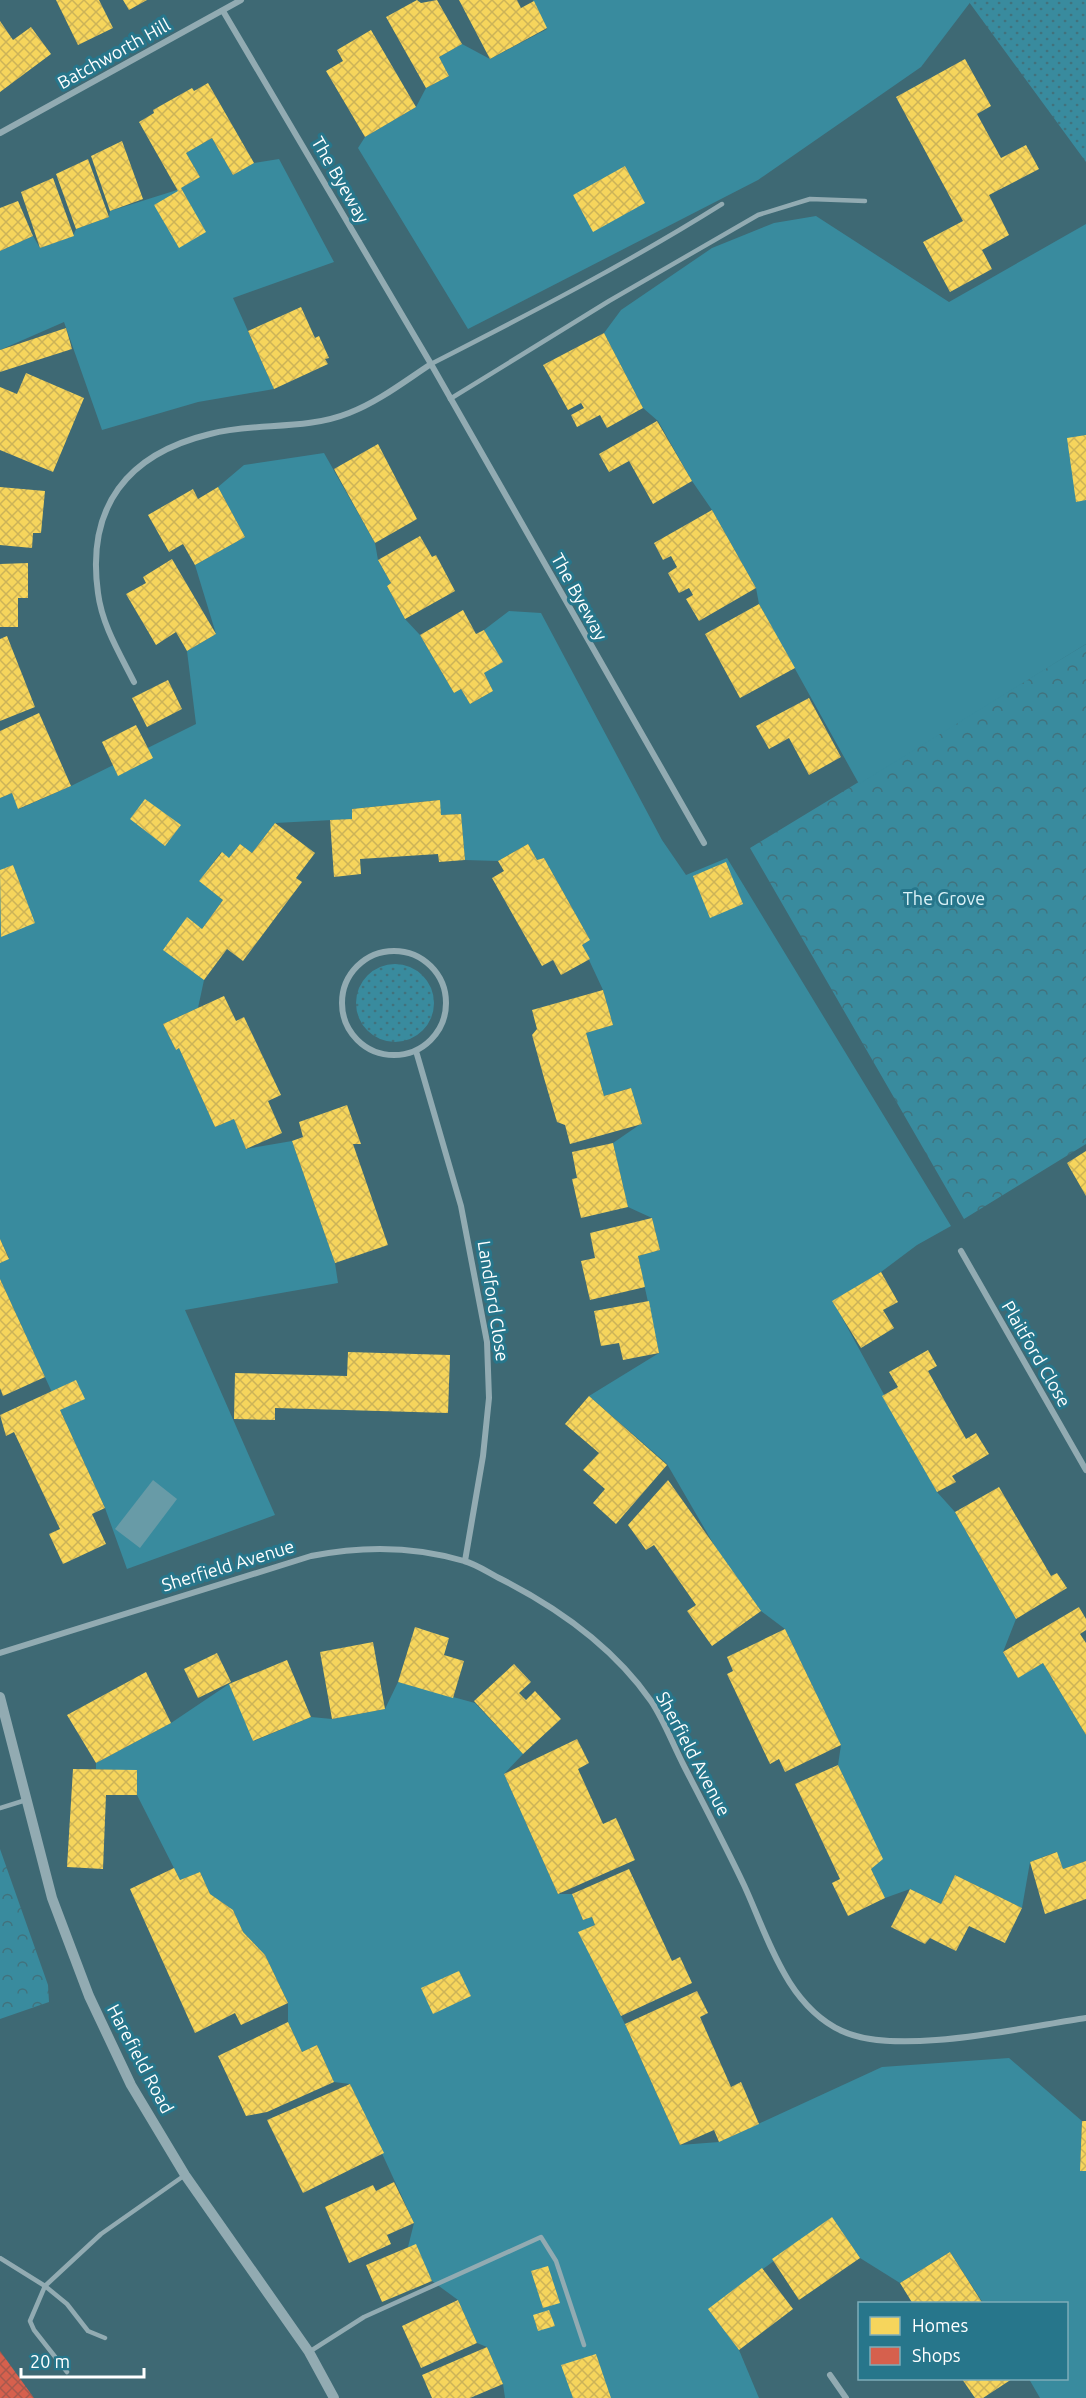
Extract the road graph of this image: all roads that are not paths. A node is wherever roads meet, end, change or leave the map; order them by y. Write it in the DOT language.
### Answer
graph roads {
  1 [pos="241,0"];
  2 [pos="223,11"];
  3 [pos="0,133"];
  4 [pos="865,201"];
  5 [pos="722,204"];
  6 [pos="431,364"];
  7 [pos="450,399"];
  8 [pos="134,682"];
  9 [pos="704,843"];
  10 [pos="416,1051"];
  11 [pos="960,1251"];
  12 [pos="1086,1470"];
  13 [pos="465,1561"];
  14 [pos="0,1653"];
  15 [pos="0,1697"];
  16 [pos="28,1799"];
  17 [pos="0,1808"];
  18 [pos="1086,2018"];
  19 [pos="185,2175"];
  20 [pos="0,2258"];
  21 [pos="45,2286"];
  22 [pos="105,2338"];
  23 [pos="584,2345"];
  24 [pos="309,2352"];
  25 [pos="67,2372"];
  26 [pos="830,2375"];
  27 [pos="334,2398"];
  28 [pos="846,2398"];
  1 -- 2 [label="street, Batchworth Hill"];
  2 -- 3 [label="street, Batchworth Hill"];
  2 -- 6 [label="street, The Byeway"];
  4 -- 7 [label="lane"];
  5 -- 6 [label="lane"];
  6 -- 7 [label="street, The Byeway"];
  6 -- 8 [label="street"];
  7 -- 9 [label="street, The Byeway"];
  10 -- 10 [label="street"];
  10 -- 13 [label="street, Landford Close"];
  11 -- 12 [label="street, Plaitford Close"];
  13 -- 14 [label="street, Sherfield Avenue"];
  13 -- 18 [label="street, Sherfield Avenue"];
  15 -- 16 [label="street, Harefield Road"];
  16 -- 17 [label="lane"];
  16 -- 19 [label="street, Harefield Road"];
  19 -- 21 [label="lane"];
  19 -- 24 [label="street, Harefield Road"];
  20 -- 21 [label="lane"];
  21 -- 22 [label="lane"];
  21 -- 25 [label="lane"];
  23 -- 24 [label="lane"];
  24 -- 27 [label="street, Harefield Road"];
  26 -- 28 [label="street"];
}
